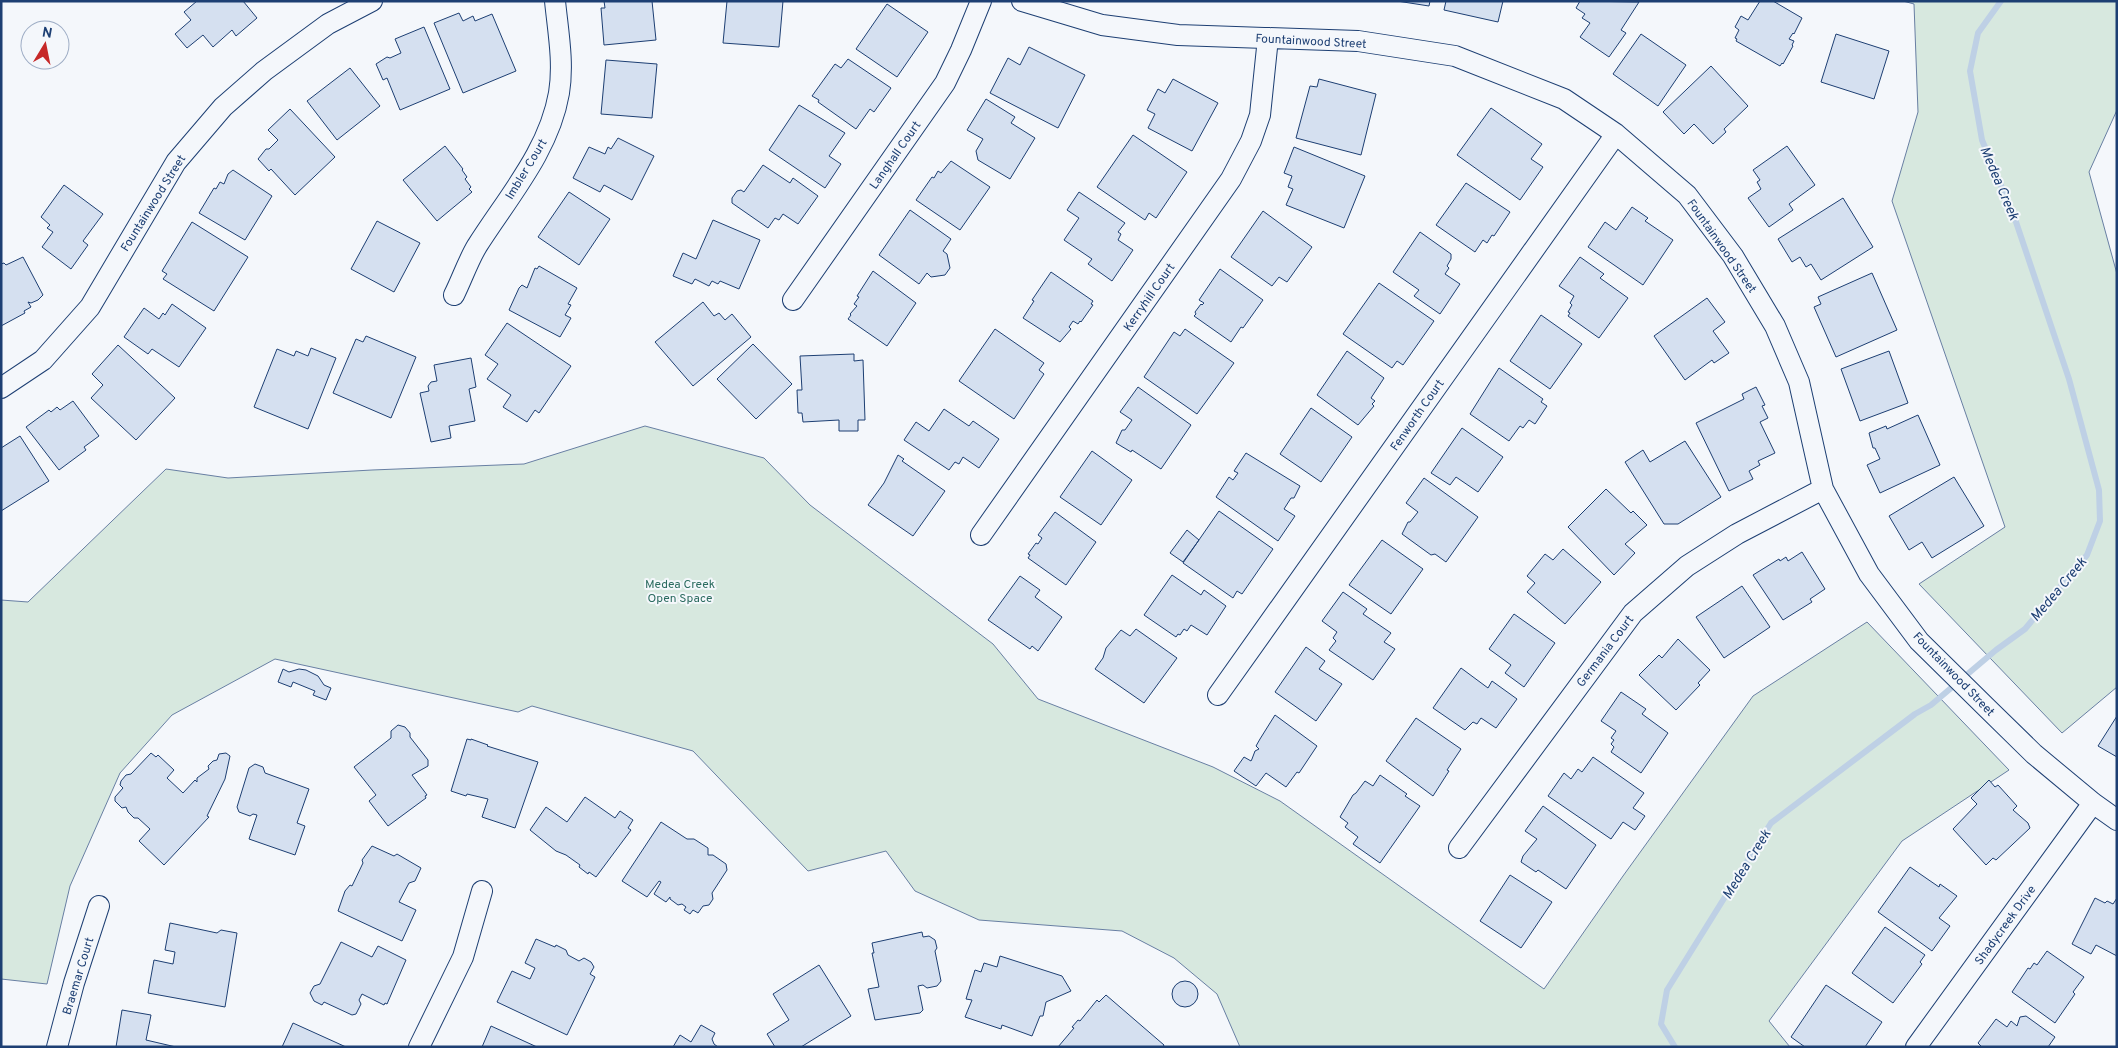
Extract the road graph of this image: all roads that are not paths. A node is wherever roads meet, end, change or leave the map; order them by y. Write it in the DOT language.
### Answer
graph roads {
  1 [pos="372,1"];
  2 [pos="555,1"];
  3 [pos="981,1"];
  4 [pos="1022,1"];
  5 [pos="1268,38"];
  6 [pos="1616,134"];
  7 [pos="454,294"];
  8 [pos="793,300"];
  9 [pos="1,388"];
  10 [pos="1823,490"];
  11 [pos="981,535"];
  12 [pos="1218,695"];
  13 [pos="2093,804"];
  14 [pos="2117,820"];
  15 [pos="1459,848"];
  16 [pos="482,891"];
  17 [pos="99,906"];
  18 [pos="57,1047"];
  19 [pos="419,1047"];
  20 [pos="1916,1047"];
  1 -- 9 [label="street, Fountainwood Street"];
  2 -- 7 [label="street, Imbler Court"];
  3 -- 8 [label="street, Langhall Court"];
  4 -- 5 [label="street, Fountainwood Street"];
  5 -- 6 [label="street, Fountainwood Street"];
  5 -- 11 [label="street, Kerryhill Court"];
  6 -- 10 [label="street, Fountainwood Street"];
  6 -- 12 [label="street, Fenworth Court"];
  10 -- 13 [label="street, Fountainwood Street"];
  10 -- 15 [label="street, Germania Court"];
  13 -- 14 [label="street, Fountainwood Street"];
  13 -- 20 [label="street, Shadycreek Drive"];
  16 -- 19 [label="street"];
  17 -- 18 [label="street, Braemar Court"];
}
